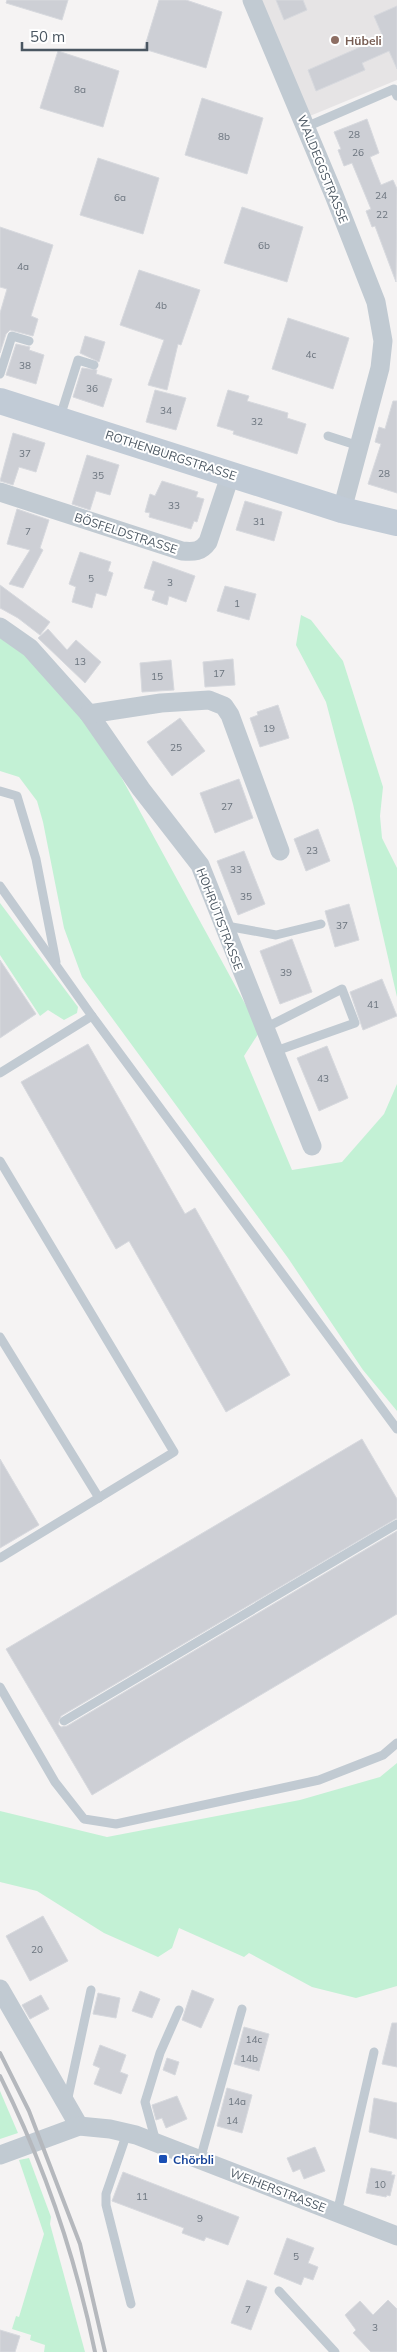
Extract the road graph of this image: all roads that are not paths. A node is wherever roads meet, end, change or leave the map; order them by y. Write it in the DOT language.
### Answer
graph roads {
  1 [pos="252,0"];
  2 [pos="397,96"];
  3 [pos="306,127"];
  4 [pos="29,341"];
  5 [pos="390,342"];
  6 [pos="94,365"];
  7 [pos="0,374"];
  8 [pos="0,401"];
  9 [pos="59,419"];
  10 [pos="328,436"];
  11 [pos="359,446"];
  12 [pos="231,473"];
  13 [pos="0,492"];
  14 [pos="342,510"];
  15 [pos="397,523"];
  16 [pos="397,539"];
  17 [pos="0,627"];
  18 [pos="89,714"];
  19 [pos="0,791"];
  20 [pos="280,851"];
  21 [pos="0,886"];
  22 [pos="321,924"];
  23 [pos="224,931"];
  24 [pos="57,967"];
  25 [pos="92,1016"];
  26 [pos="263,1029"];
  27 [pos="273,1052"];
  28 [pos="0,1073"];
  29 [pos="312,1146"];
  30 [pos="0,1161"];
  31 [pos="0,1337"];
  32 [pos="397,1429"];
  33 [pos="99,1498"];
  34 [pos="397,1524"];
  35 [pos="0,1558"];
  36 [pos="0,1687"];
  37 [pos="64,1721"];
  38 [pos="397,1743"];
  39 [pos="0,1989"];
  40 [pos="91,1990"];
  41 [pos="242,2009"];
  42 [pos="179,2010"];
  43 [pos="374,2052"];
  44 [pos="67,2103"];
  45 [pos="79,2126"];
  46 [pos="127,2133"];
  47 [pos="156,2143"];
  48 [pos="0,2155"];
  49 [pos="200,2160"];
  50 [pos="337,2213"];
  51 [pos="397,2236"];
  52 [pos="279,2291"];
  53 [pos="131,2304"];
  54 [pos="334,2352"];
  1 -- 3 [label="street, WALDEGGSTRASSE"];
  2 -- 3 [label="lane"];
  3 -- 5 [label="street, WALDEGGSTRASSE"];
  4 -- 7 [label="lane"];
  5 -- 11 [label="street, WALDEGGSTRASSE"];
  6 -- 9 [label="lane"];
  8 -- 9 [label="main road, ROTHENBURGSTRASSE"];
  9 -- 12 [label="main road, ROTHENBURGSTRASSE"];
  10 -- 11 [label="lane"];
  11 -- 14 [label="street, WALDEGGSTRASSE"];
  12 -- 13 [label="street, BÖSFELDSTRASSE"];
  12 -- 14 [label="main road, ROTHENBURGSTRASSE"];
  14 -- 15 [label="main road, ROTHENBURGSTRASSE"];
  14 -- 16 [label="main road, ROTHENBURGSTRASSE"];
  17 -- 18 [label="street, HOHRÜTISTRASSE"];
  18 -- 20 [label="street"];
  18 -- 23 [label="street, HOHRÜTISTRASSE"];
  19 -- 24 [label="lane"];
  21 -- 24 [label="lane"];
  22 -- 23 [label="lane"];
  23 -- 26 [label="street, HOHRÜTISTRASSE"];
  24 -- 25 [label="lane"];
  25 -- 28 [label="lane"];
  25 -- 32 [label="lane"];
  26 -- 27 [label="street, HOHRÜTISTRASSE"];
  26 -- 27 [label="lane"];
  27 -- 29 [label="street, HOHRÜTISTRASSE"];
  30 -- 33 [label="lane"];
  31 -- 33 [label="lane"];
  33 -- 35 [label="lane"];
  34 -- 37 [label="lane"];
  36 -- 38 [label="lane"];
  39 -- 44 [label="street"];
  40 -- 44 [label="lane"];
  41 -- 49 [label="lane"];
  42 -- 47 [label="lane"];
  43 -- 50 [label="lane"];
  44 -- 45 [label="street"];
  45 -- 46 [label="street, WEIHERSTRASSE"];
  45 -- 48 [label="street"];
  46 -- 47 [label="street, WEIHERSTRASSE"];
  46 -- 53 [label="lane"];
  47 -- 49 [label="street, WEIHERSTRASSE"];
  49 -- 50 [label="street, WEIHERSTRASSE"];
  50 -- 51 [label="street, WEIHERSTRASSE"];
  52 -- 54 [label="lane"];
}
